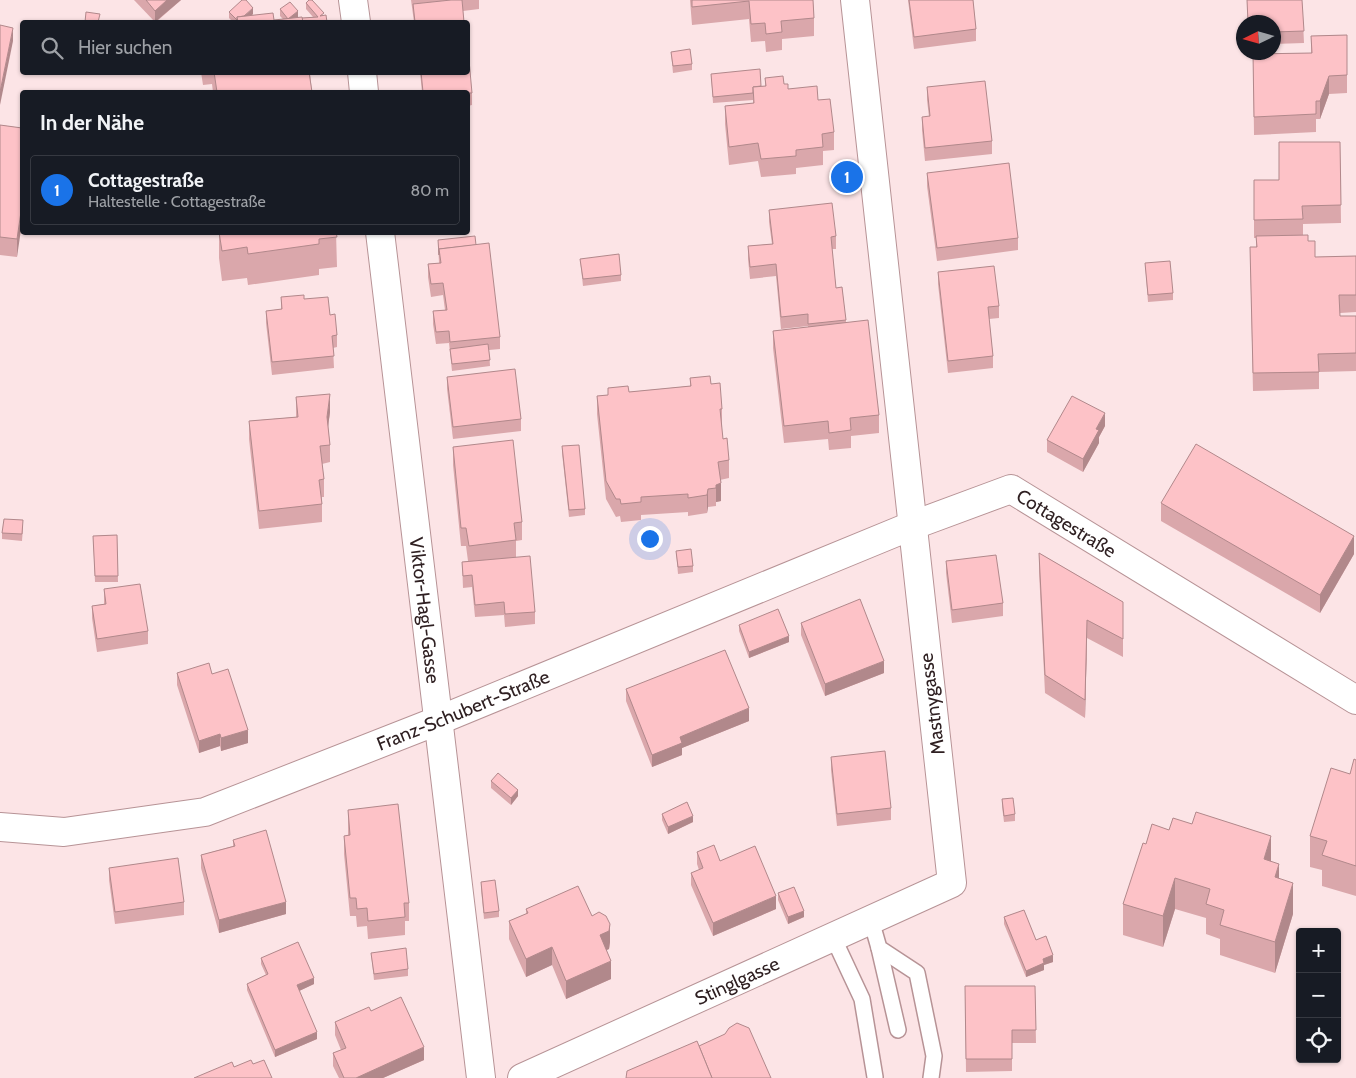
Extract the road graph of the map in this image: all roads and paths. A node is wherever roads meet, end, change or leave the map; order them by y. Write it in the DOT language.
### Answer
graph roads {
  1 [pos="353,0"];
  2 [pos="855,0"];
  3 [pos="356,20"];
  4 [pos="362,75"];
  5 [pos="364,90"];
  6 [pos="380,235"];
  7 [pos="911,526"];
  8 [pos="1356,700"];
  9 [pos="437,721"];
  10 [pos="0,827"];
  11 [pos="952,883"];
  12 [pos="871,920"];
  13 [pos="833,937"];
  14 [pos="879,948"];
  15 [pos="898,1030"];
  16 [pos="876,1077"];
  17 [pos="481,1078"];
  18 [pos="522,1078"];
  19 [pos="931,1078"];
  1 -- 3 [label="street"];
  2 -- 7 [label="street"];
  4 -- 5 [label="street"];
  6 -- 9 [label="street, Viktor-Hagl-Gasse"];
  7 -- 8 [label="street, Cottagestraße"];
  7 -- 9 [label="street, Franz-Schubert-Straße"];
  7 -- 11 [label="street, Mastnygasse"];
  9 -- 10 [label="street, Franz-Schubert-Straße"];
  9 -- 17 [label="street, Viktor-Hagl-Gasse"];
  11 -- 12 [label="street, Stinglgasse"];
  12 -- 13 [label="street, Stinglgasse"];
  12 -- 14 [label="lane"];
  13 -- 16 [label="lane"];
  13 -- 18 [label="street, Stinglgasse"];
  14 -- 15 [label="lane"];
  14 -- 19 [label="lane"];
}
